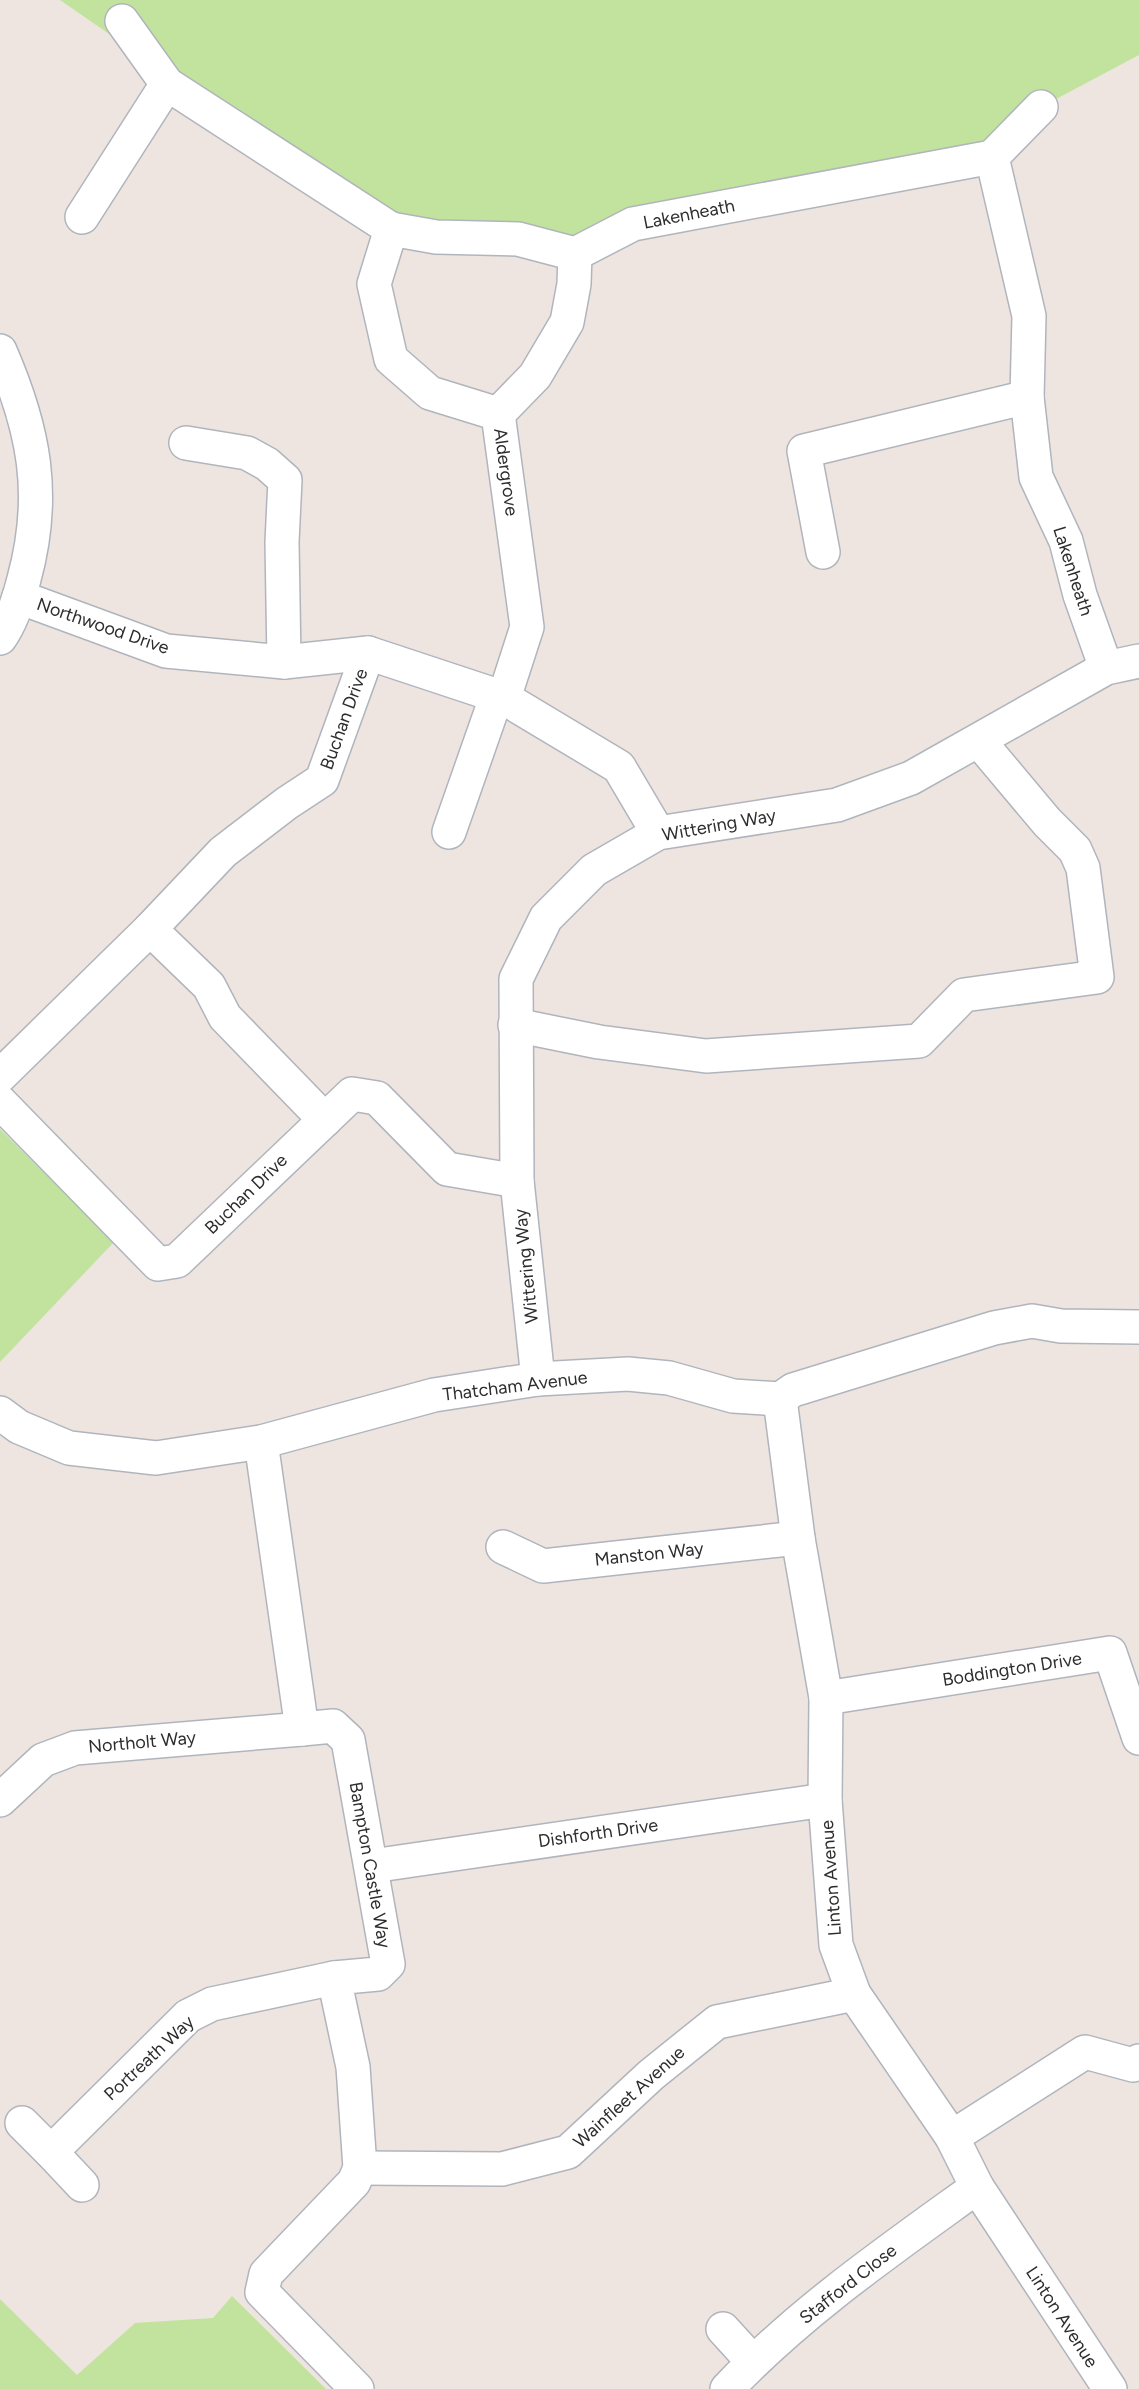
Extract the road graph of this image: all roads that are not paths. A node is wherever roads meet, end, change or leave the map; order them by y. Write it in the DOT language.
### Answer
graph roads {
  1 [pos="122,21"];
  2 [pos="167,84"];
  3 [pos="1041,107"];
  4 [pos="992,157"];
  5 [pos="82,216"];
  6 [pos="391,229"];
  7 [pos="575,254"];
  8 [pos="0,351"];
  9 [pos="1027,397"];
  10 [pos="498,414"];
  11 [pos="186,443"];
  12 [pos="823,552"];
  13 [pos="19,597"];
  14 [pos="0,638"];
  15 [pos="368,652"];
  16 [pos="1139,661"];
  17 [pos="284,662"];
  18 [pos="1106,668"];
  19 [pos="500,696"];
  20 [pos="979,741"];
  21 [pos="449,832"];
  22 [pos="658,833"];
  23 [pos="150,929"];
  24 [pos="515,1025"];
  25 [pos="0,1076"];
  26 [pos="0,1102"];
  27 [pos="325,1120"];
  28 [pos="517,1181"];
  29 [pos="1139,1327"];
  30 [pos="538,1379"];
  31 [pos="780,1399"];
  32 [pos="0,1413"];
  33 [pos="261,1442"];
  34 [pos="798,1538"];
  35 [pos="503,1547"];
  36 [pos="826,1698"];
  37 [pos="302,1729"];
  38 [pos="1139,1738"];
  39 [pos="0,1800"];
  40 [pos="825,1800"];
  41 [pos="372,1866"];
  42 [pos="334,1978"];
  43 [pos="854,1994"];
  44 [pos="1139,2061"];
  45 [pos="22,2123"];
  46 [pos="952,2137"];
  47 [pos="51,2152"];
  48 [pos="360,2168"];
  49 [pos="82,2185"];
  50 [pos="977,2187"];
  51 [pos="723,2330"];
  52 [pos="753,2362"];
  53 [pos="357,2389"];
  54 [pos="727,2389"];
  55 [pos="1110,2389"];
  1 -- 2 [label="street"];
  2 -- 5 [label="street"];
  2 -- 6 [label="street"];
  3 -- 4 [label="street"];
  4 -- 7 [label="street, Lakenheath"];
  4 -- 9 [label="street, Lakenheath"];
  6 -- 7 [label="street"];
  6 -- 10 [label="street, Aldergrove"];
  7 -- 10 [label="street"];
  8 -- 13 [label="street"];
  9 -- 12 [label="street"];
  9 -- 18 [label="street, Lakenheath"];
  10 -- 19 [label="street, Aldergrove"];
  11 -- 17 [label="street"];
  13 -- 14 [label="street"];
  13 -- 17 [label="street, Northwood Drive"];
  15 -- 17 [label="street, Northwood Drive"];
  15 -- 19 [label="street, Northwood Drive"];
  15 -- 23 [label="street, Buchan Drive"];
  16 -- 18 [label="street, Wittering Way"];
  18 -- 20 [label="street, Wittering Way"];
  19 -- 21 [label="street, Aldergrove"];
  19 -- 22 [label="street"];
  20 -- 22 [label="street, Wittering Way"];
  20 -- 24 [label="street"];
  22 -- 24 [label="street, Wittering Way"];
  23 -- 25 [label="street, Buchan Drive"];
  23 -- 27 [label="street"];
  24 -- 28 [label="street, Wittering Way"];
  26 -- 27 [label="street, Buchan Drive"];
  27 -- 28 [label="street, Buchan Drive"];
  28 -- 30 [label="street, Wittering Way"];
  29 -- 31 [label="street"];
  30 -- 31 [label="street, Thatcham Avenue"];
  30 -- 33 [label="street, Thatcham Avenue"];
  31 -- 34 [label="street, Linton Avenue"];
  32 -- 33 [label="street, Thatcham Avenue"];
  33 -- 37 [label="street"];
  34 -- 35 [label="street, Manston Way"];
  34 -- 36 [label="street, Linton Avenue"];
  36 -- 38 [label="street, Boddington Drive"];
  36 -- 40 [label="street, Linton Avenue"];
  37 -- 39 [label="street, Northolt Way"];
  37 -- 41 [label="street, Bampton Castle Way"];
  40 -- 41 [label="street, Dishforth Drive"];
  40 -- 43 [label="street, Linton Avenue"];
  41 -- 42 [label="street, Bampton Castle Way"];
  42 -- 47 [label="street, Portreath Way"];
  42 -- 48 [label="street"];
  43 -- 46 [label="street, Linton Avenue"];
  43 -- 48 [label="street, Wainfleet Avenue"];
  44 -- 46 [label="street"];
  45 -- 47 [label="street"];
  46 -- 50 [label="street, Linton Avenue"];
  47 -- 49 [label="street"];
  48 -- 53 [label="street"];
  50 -- 52 [label="street, Stafford Close"];
  50 -- 55 [label="street, Linton Avenue"];
  51 -- 52 [label="street"];
  52 -- 54 [label="street, Stafford Close"];
}
